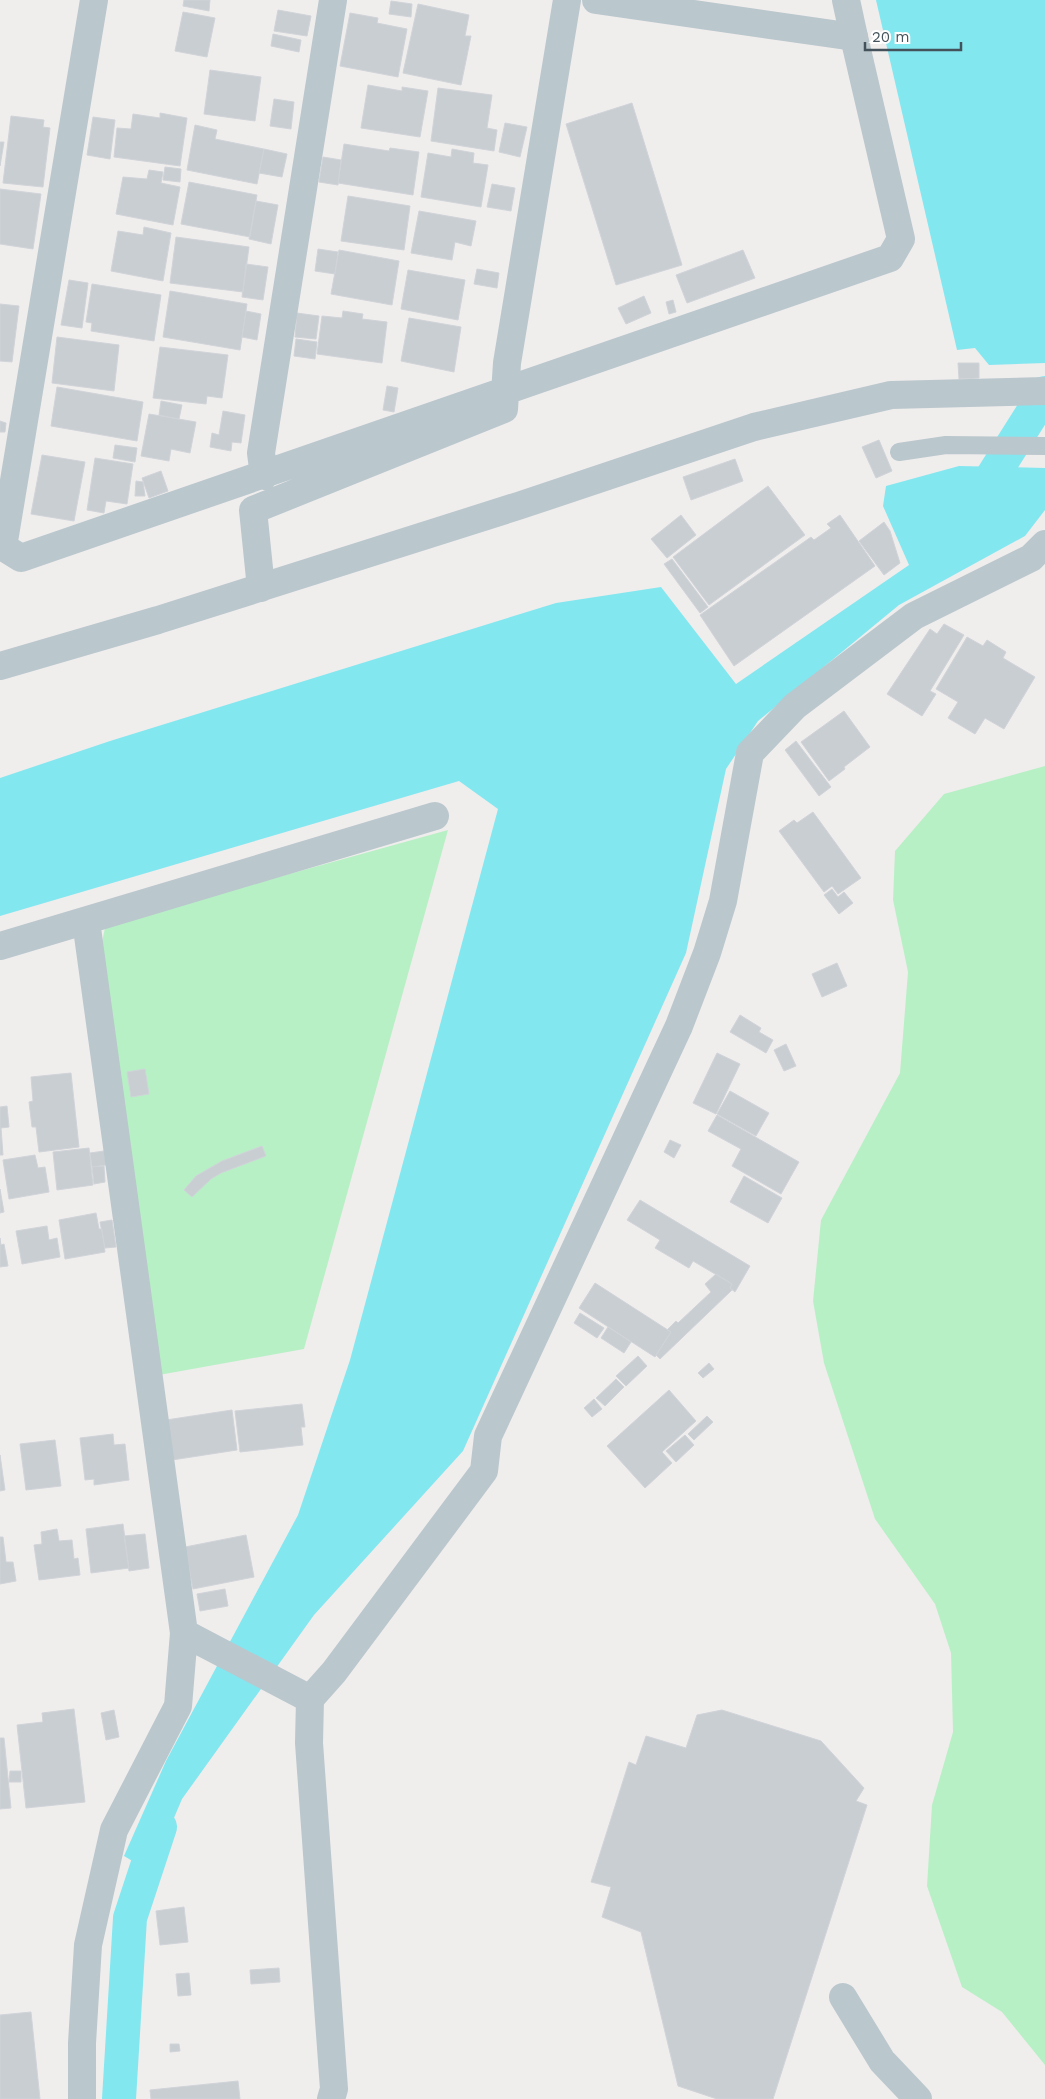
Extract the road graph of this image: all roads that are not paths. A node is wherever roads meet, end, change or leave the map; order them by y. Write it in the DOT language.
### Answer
graph roads {
  1 [pos="94,0"];
  2 [pos="334,0"];
  3 [pos="567,0"];
  4 [pos="596,0"];
  5 [pos="846,0"];
  6 [pos="854,37"];
  7 [pos="507,389"];
  8 [pos="1045,391"];
  9 [pos="1045,446"];
  10 [pos="899,452"];
  11 [pos="264,476"];
  12 [pos="1045,544"];
  13 [pos="261,588"];
  14 [pos="0,666"];
  15 [pos="435,816"];
  16 [pos="86,921"];
  17 [pos="0,946"];
  18 [pos="184,1632"];
  19 [pos="310,1699"];
  20 [pos="843,1997"];
  21 [pos="82,2099"];
  22 [pos="331,2099"];
  23 [pos="918,2099"];
  1 -- 11 [label="street"];
  2 -- 11 [label="street"];
  3 -- 7 [label="street"];
  4 -- 6 [label="street"];
  5 -- 6 [label="street"];
  6 -- 7 [label="street"];
  7 -- 11 [label="street"];
  7 -- 13 [label="street"];
  8 -- 13 [label="street"];
  9 -- 10 [label="lane"];
  12 -- 19 [label="street"];
  13 -- 14 [label="street"];
  15 -- 16 [label="street"];
  16 -- 17 [label="street"];
  16 -- 18 [label="street"];
  18 -- 19 [label="street"];
  18 -- 21 [label="street"];
  19 -- 22 [label="street"];
  20 -- 23 [label="street"];
}
